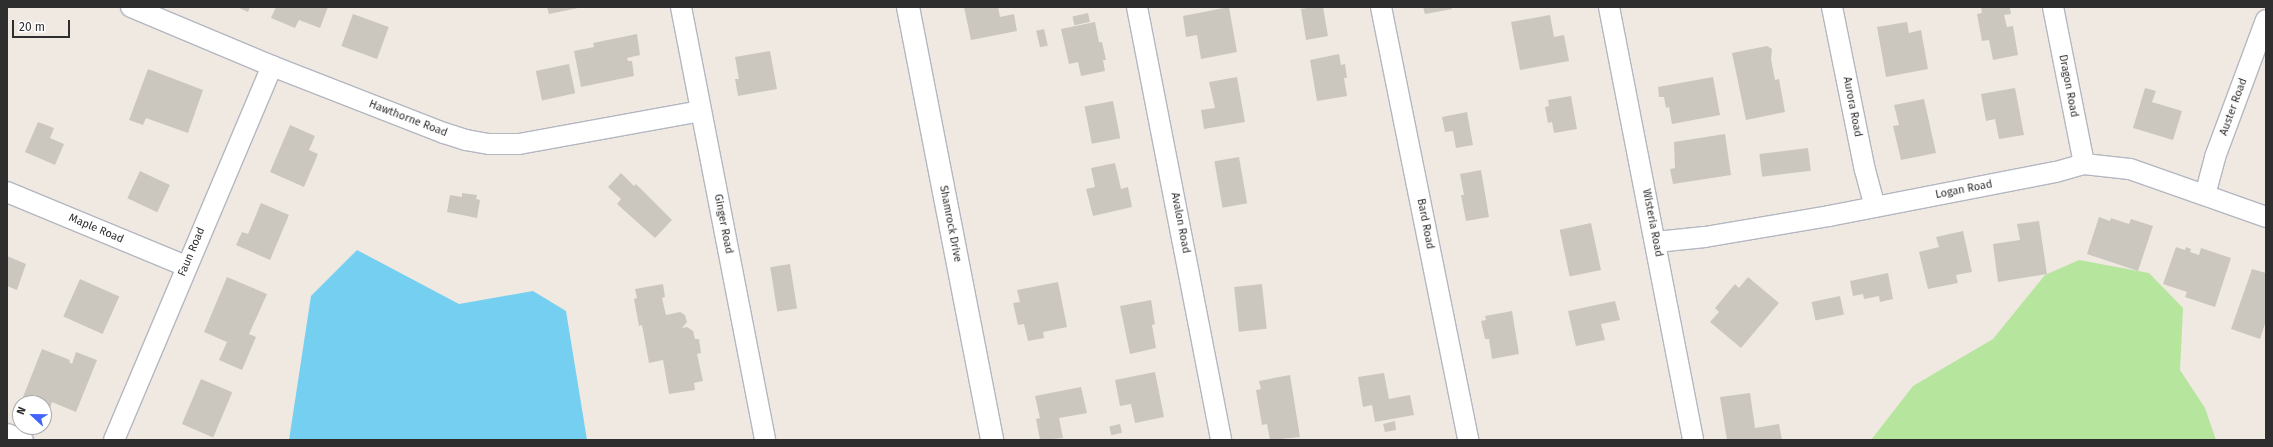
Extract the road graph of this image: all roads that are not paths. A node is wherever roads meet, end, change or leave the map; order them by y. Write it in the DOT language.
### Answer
graph roads {
  1 [pos="131,7"];
  2 [pos="681,7"];
  3 [pos="908,7"];
  4 [pos="1137,7"];
  5 [pos="1381,7"];
  6 [pos="1609,7"];
  7 [pos="1832,7"];
  8 [pos="2053,7"];
  9 [pos="2266,20"];
  10 [pos="272,66"];
  11 [pos="700,111"];
  12 [pos="2084,164"];
  13 [pos="7,192"];
  14 [pos="2205,195"];
  15 [pos="1875,207"];
  16 [pos="2266,217"];
  17 [pos="1656,242"];
  18 [pos="186,266"];
  19 [pos="7,434"];
  20 [pos="23,440"];
  21 [pos="114,440"];
  22 [pos="765,440"];
  23 [pos="992,440"];
  24 [pos="1221,440"];
  25 [pos="1468,440"];
  26 [pos="1693,440"];
  1 -- 10 [label="street, Hawthorne Road"];
  2 -- 11 [label="street, Ginger Road"];
  3 -- 23 [label="street, Shamrock Drive"];
  4 -- 24 [label="street, Avalon Road"];
  5 -- 25 [label="street, Bard Road"];
  6 -- 17 [label="street, Wisteria Road"];
  7 -- 15 [label="street, Aurora Road"];
  8 -- 12 [label="street, Dragon Road"];
  9 -- 14 [label="street, Auster Road"];
  10 -- 11 [label="street, Hawthorne Road"];
  10 -- 18 [label="street, Faun Road"];
  11 -- 22 [label="street, Ginger Road"];
  12 -- 14 [label="street, Logan Road"];
  12 -- 15 [label="street, Logan Road"];
  13 -- 18 [label="street, Maple Road"];
  14 -- 16 [label="street, Logan Road"];
  15 -- 17 [label="street, Logan Road"];
  17 -- 26 [label="street, Wisteria Road"];
  18 -- 21 [label="street, Faun Road"];
  19 -- 20 [label="street"];
}
